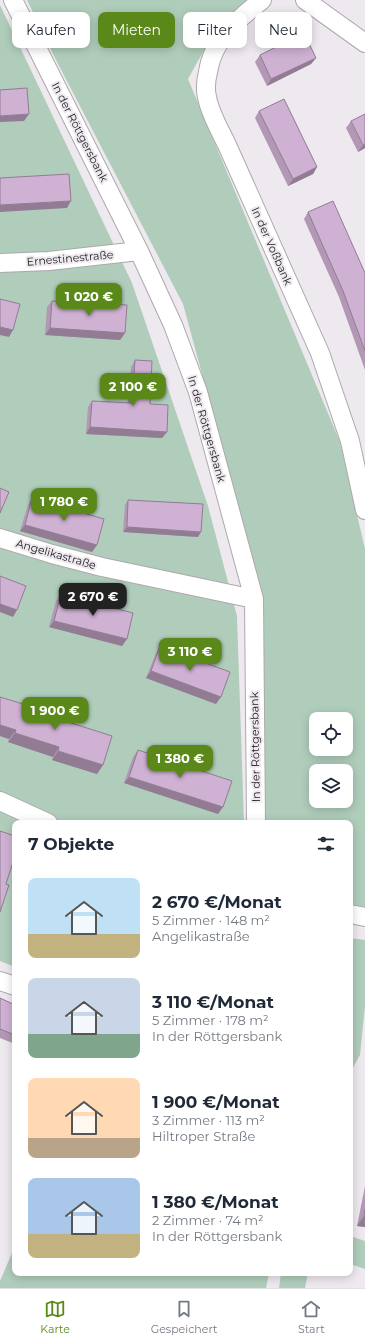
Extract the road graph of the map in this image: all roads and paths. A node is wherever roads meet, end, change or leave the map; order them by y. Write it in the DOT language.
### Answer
graph roads {
  1 [pos="13,0"];
  2 [pos="262,0"];
  3 [pos="314,3"];
  4 [pos="365,44"];
  5 [pos="139,251"];
  6 [pos="0,263"];
  7 [pos="365,510"];
  8 [pos="0,538"];
  9 [pos="254,599"];
  10 [pos="0,801"];
  11 [pos="41,820"];
  12 [pos="256,820"];
  13 [pos="353,915"];
  14 [pos="365,917"];
  15 [pos="0,981"];
  16 [pos="12,985"];
  1 -- 5 [label="street, In der Röttgersbank"];
  2 -- 7 [label="street, In der Voßbank"];
  3 -- 4 [label="street"];
  5 -- 6 [label="street, Ernestinestraße"];
  5 -- 9 [label="street, In der Röttgersbank"];
  8 -- 9 [label="street, Angelikastraße"];
  9 -- 12 [label="street, In der Röttgersbank"];
  10 -- 11 [label="street"];
  13 -- 14 [label="street"];
  15 -- 16 [label="street"];
}
